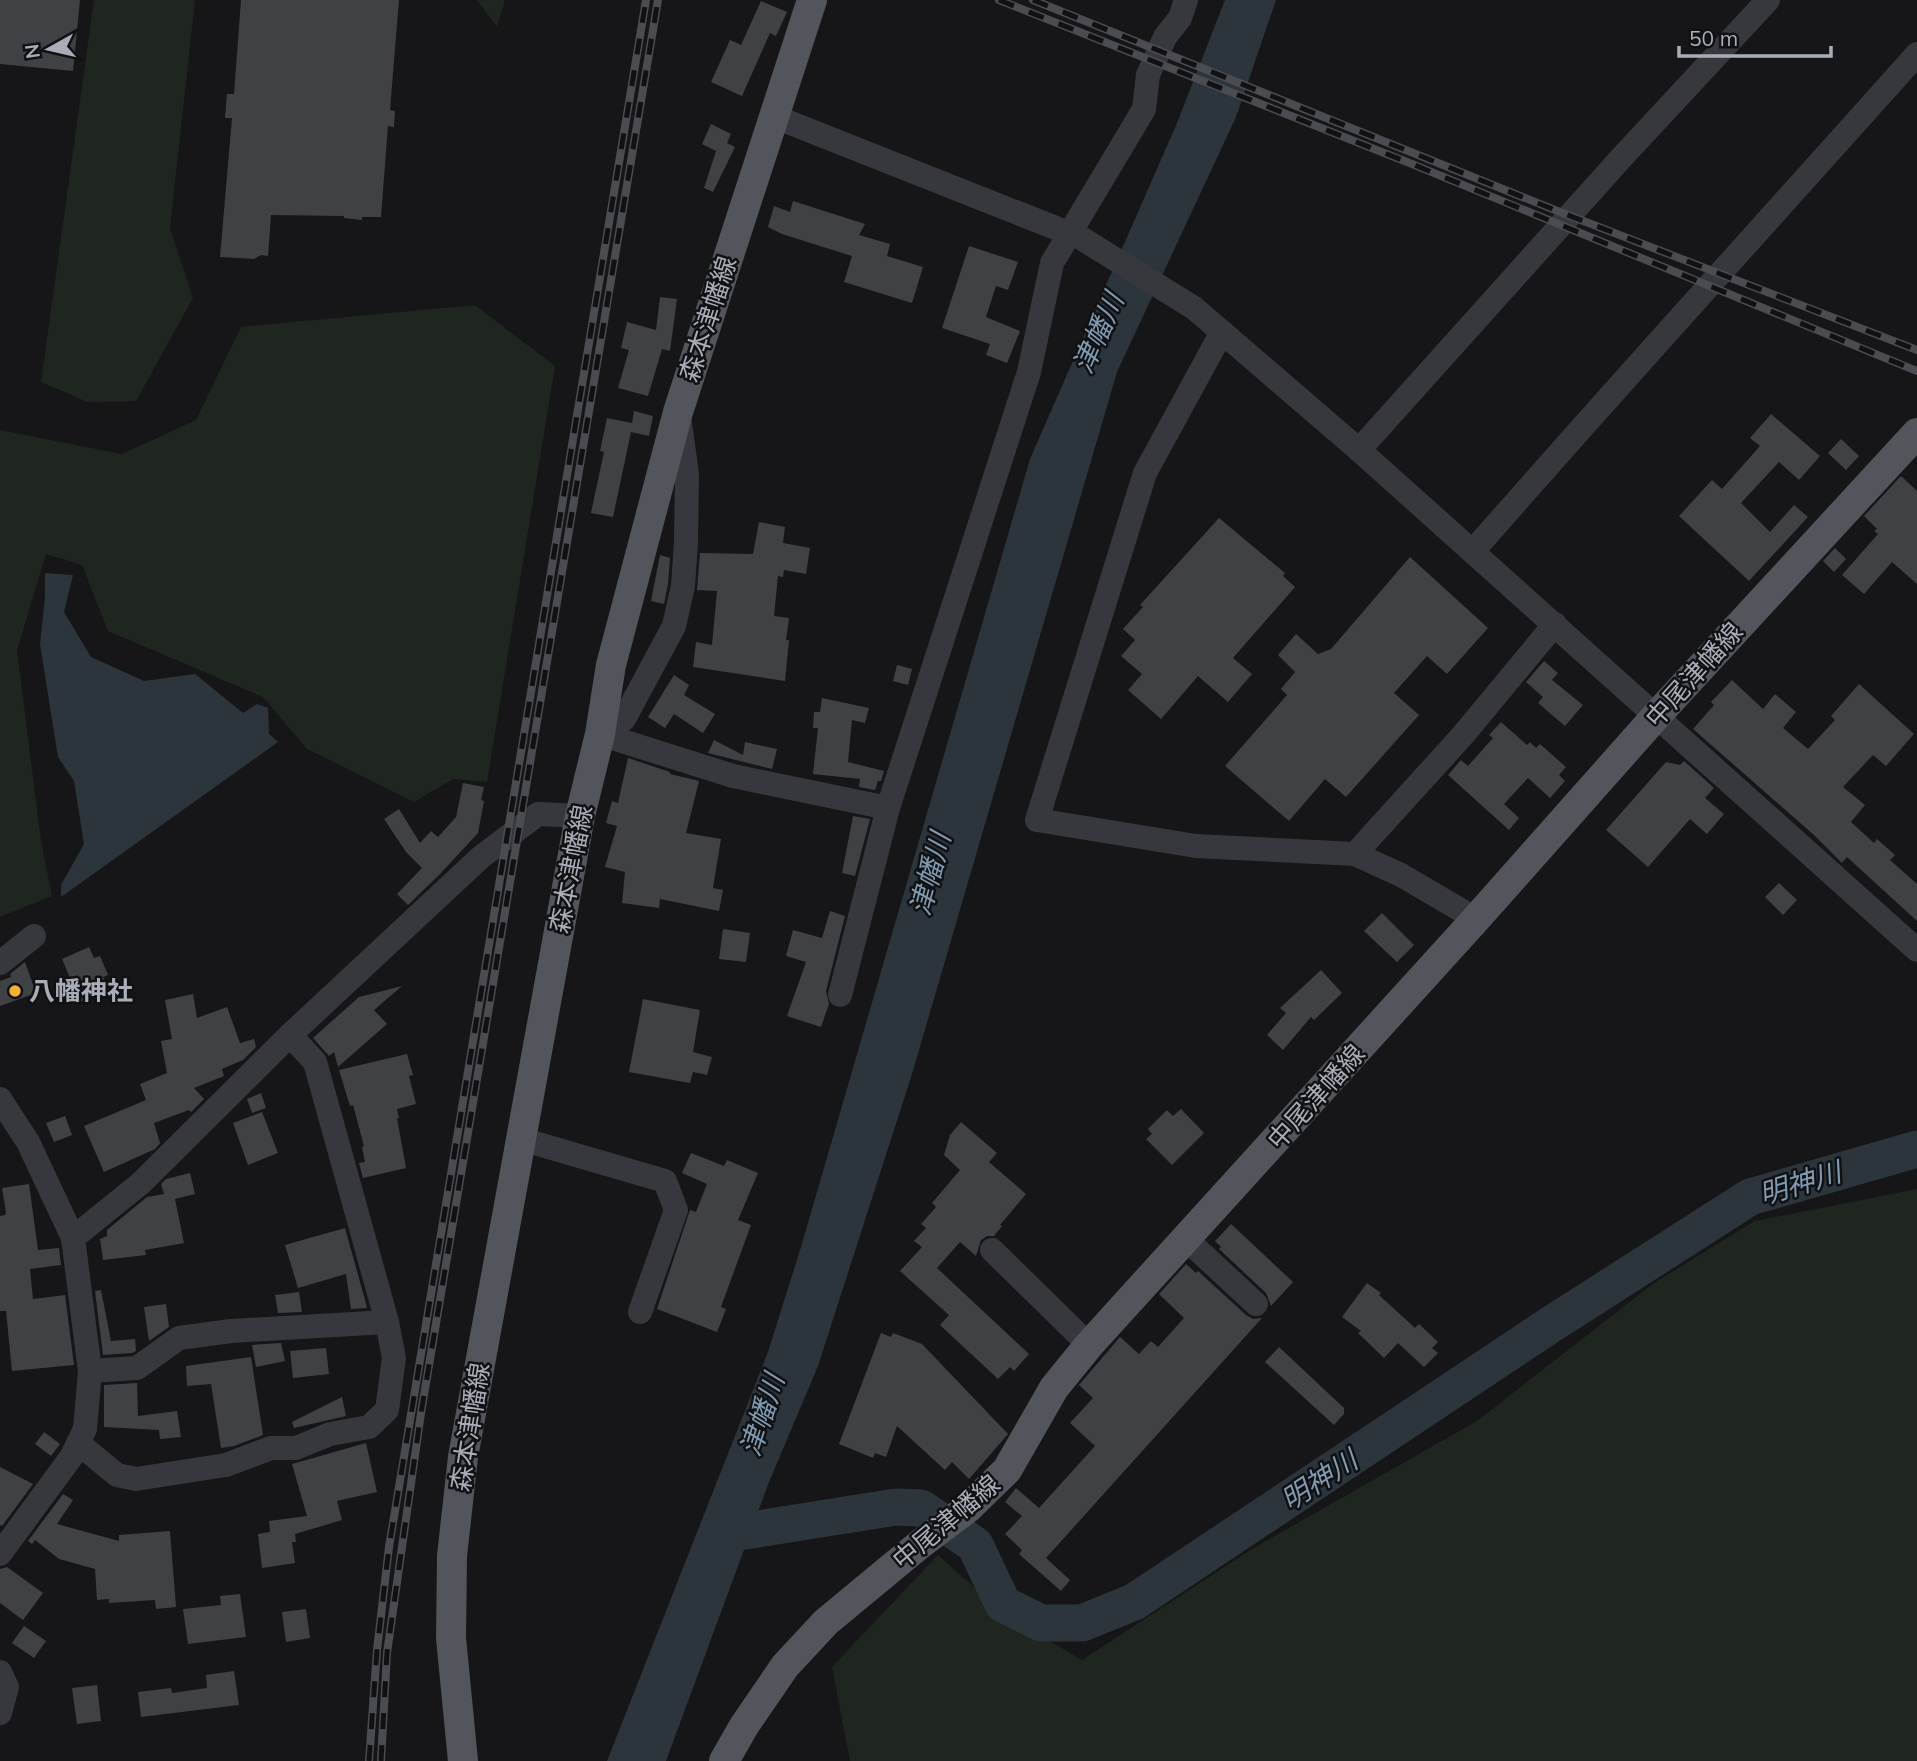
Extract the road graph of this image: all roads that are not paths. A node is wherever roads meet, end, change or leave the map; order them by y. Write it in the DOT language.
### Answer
graph roads {
  1 [pos="812,0"];
  2 [pos="1186,0"];
  3 [pos="1768,0"];
  4 [pos="1917,54"];
  5 [pos="773,116"];
  6 [pos="1075,236"];
  7 [pos="1222,332"];
  8 [pos="678,412"];
  9 [pos="1917,433"];
  10 [pos="1359,450"];
  11 [pos="1473,551"];
  12 [pos="1555,624"];
  13 [pos="1657,715"];
  14 [pos="600,734"];
  15 [pos="888,808"];
  16 [pos="580,816"];
  17 [pos="1355,854"];
  18 [pos="1476,919"];
  19 [pos="34,936"];
  20 [pos="1917,950"];
  21 [pos="0,963"];
  22 [pos="840,995"];
  23 [pos="290,1035"];
  24 [pos="0,1099"];
  25 [pos="521,1139"];
  26 [pos="73,1238"];
  27 [pos="1186,1239"];
  28 [pos="992,1250"];
  29 [pos="1256,1304"];
  30 [pos="640,1312"];
  31 [pos="387,1322"];
  32 [pos="1089,1345"];
  33 [pos="90,1371"];
  34 [pos="78,1443"];
  35 [pos="0,1554"];
  36 [pos="0,1672"];
  37 [pos="0,1713"];
  38 [pos="463,1761"];
  39 [pos="724,1761"];
  1 -- 5 [label="main road, 森本津幡線"];
  2 -- 6 [label="street"];
  3 -- 10 [label="street"];
  4 -- 11 [label="street"];
  5 -- 6 [label="street"];
  5 -- 8 [label="main road, 森本津幡線"];
  6 -- 7 [label="street"];
  6 -- 15 [label="street"];
  7 -- 10 [label="street"];
  7 -- 17 [label="street"];
  8 -- 14 [label="main road, 森本津幡線"];
  8 -- 14 [label="street"];
  9 -- 13 [label="main road, 中尾津幡線"];
  10 -- 11 [label="street"];
  11 -- 12 [label="street"];
  12 -- 13 [label="street"];
  12 -- 17 [label="street"];
  13 -- 18 [label="main road, 中尾津幡線"];
  13 -- 20 [label="street"];
  14 -- 15 [label="street"];
  14 -- 16 [label="main road, 森本津幡線"];
  15 -- 22 [label="street"];
  16 -- 23 [label="street"];
  16 -- 25 [label="main road, 森本津幡線"];
  17 -- 18 [label="street"];
  18 -- 27 [label="main road, 中尾津幡線"];
  19 -- 21 [label="street"];
  23 -- 26 [label="street"];
  23 -- 31 [label="street"];
  24 -- 26 [label="street"];
  25 -- 30 [label="street"];
  25 -- 38 [label="main road, 森本津幡線"];
  26 -- 33 [label="street"];
  27 -- 29 [label="street"];
  27 -- 32 [label="main road, 中尾津幡線"];
  28 -- 32 [label="street"];
  31 -- 33 [label="street"];
  31 -- 34 [label="street"];
  32 -- 39 [label="main road, 中尾津幡線"];
  33 -- 34 [label="street"];
  34 -- 35 [label="street"];
  36 -- 37 [label="street"];
}
